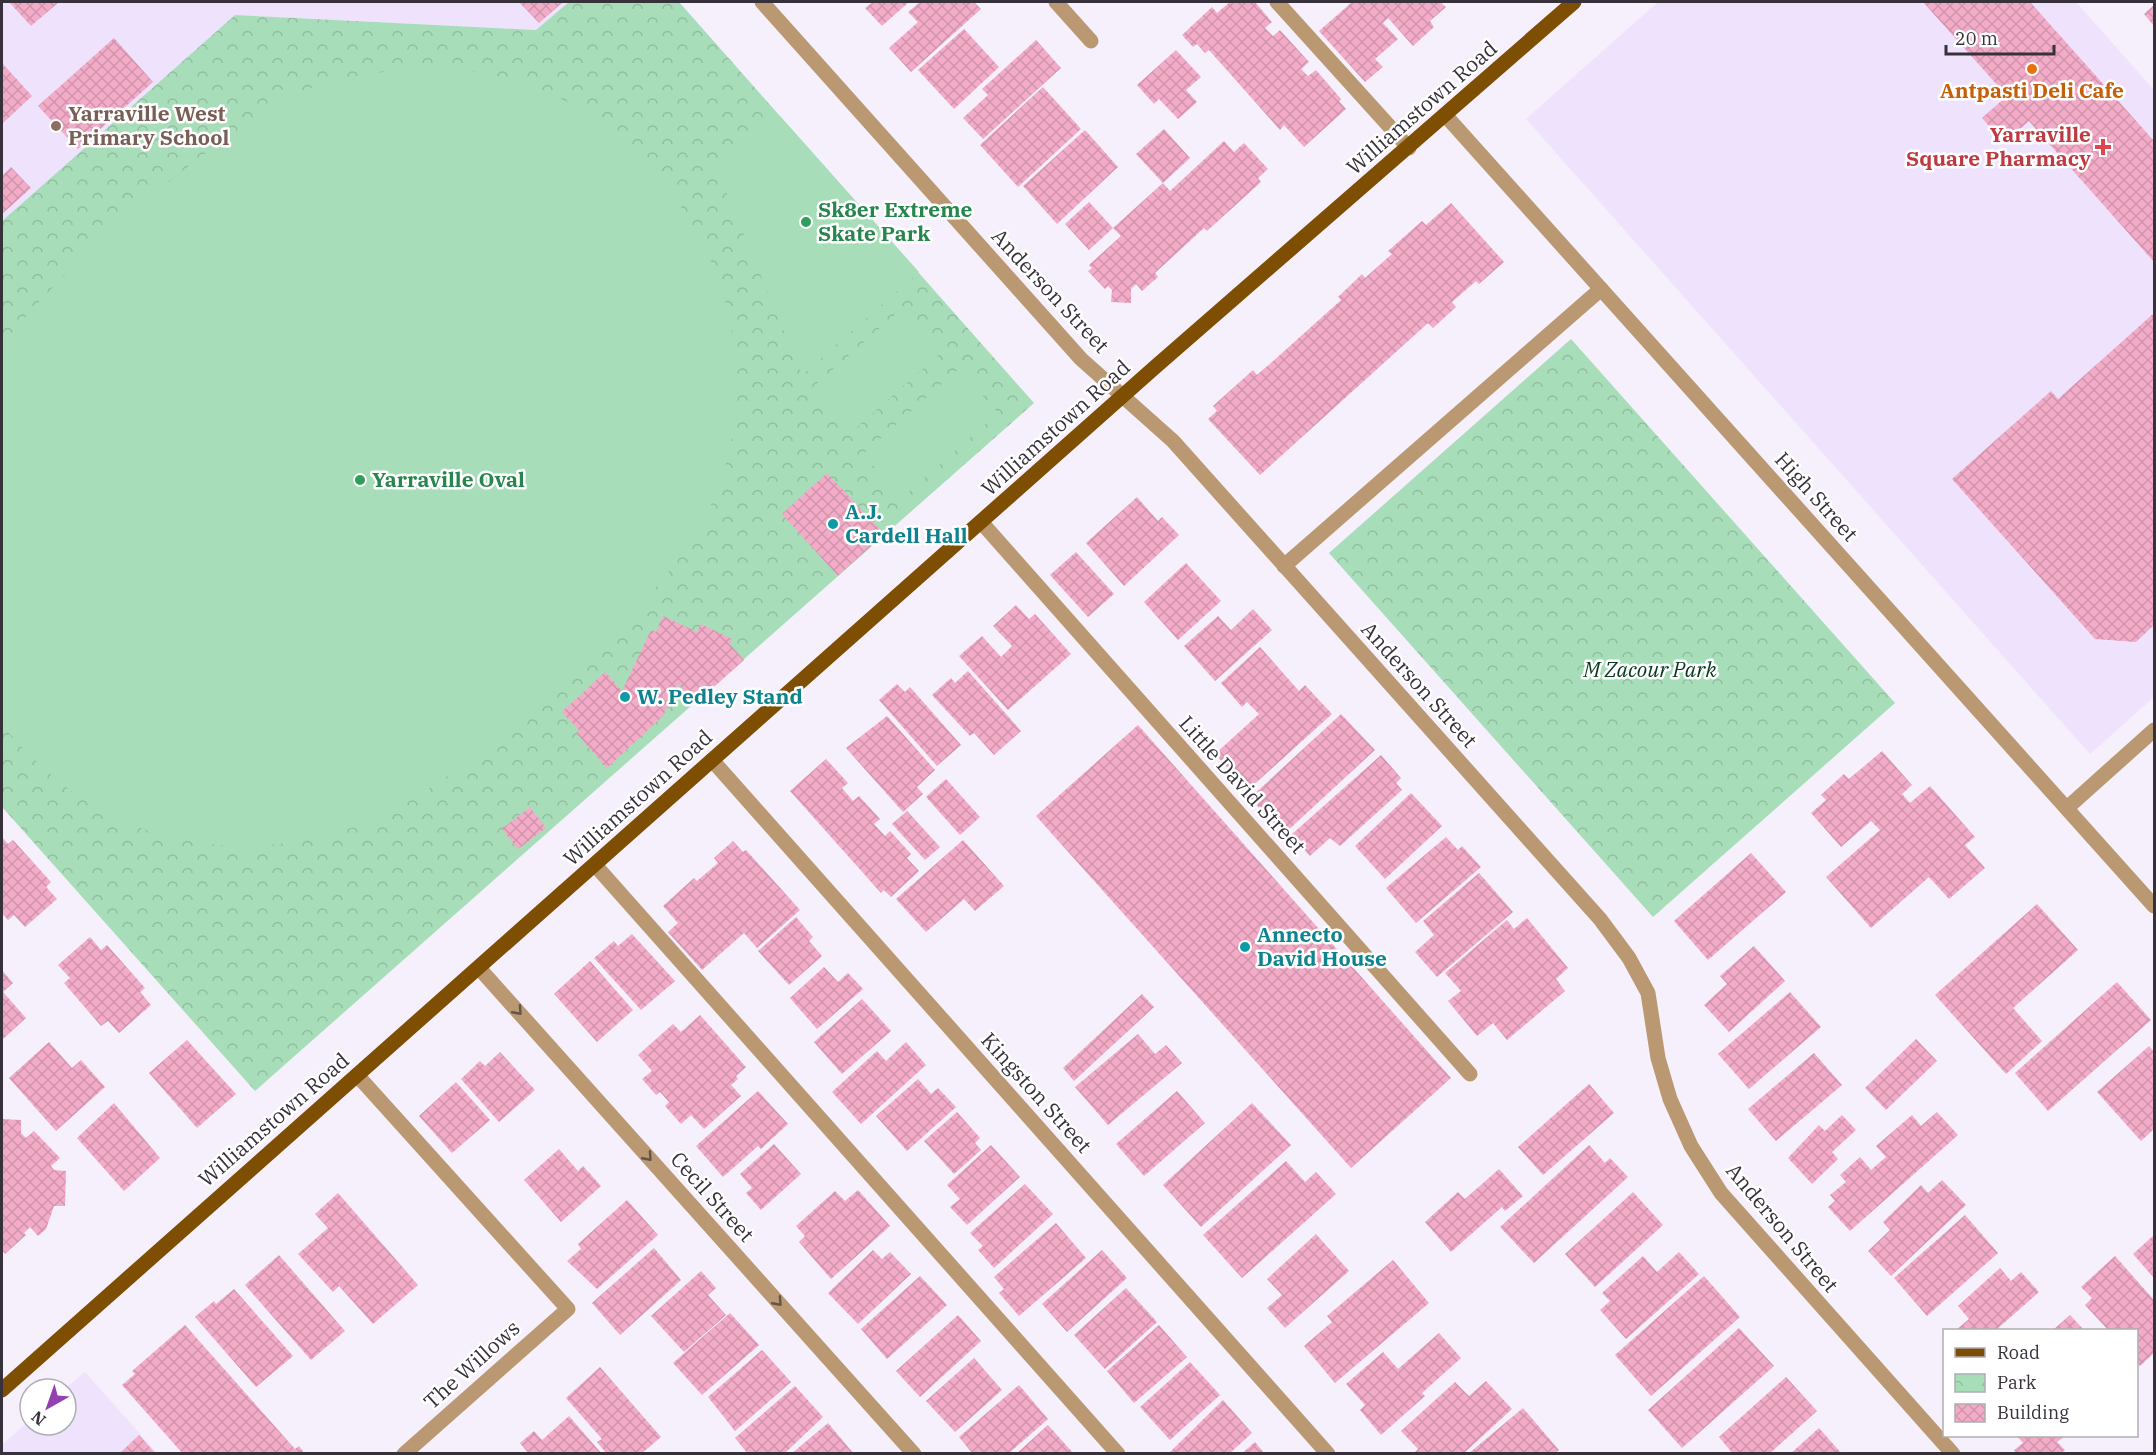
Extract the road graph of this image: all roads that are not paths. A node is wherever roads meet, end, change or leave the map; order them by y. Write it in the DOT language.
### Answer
graph roads {
  1 [pos="762,2"];
  2 [pos="1056,2"];
  3 [pos="1277,2"];
  4 [pos="1575,2"];
  5 [pos="1091,41"];
  6 [pos="1446,116"];
  7 [pos="1409,148"];
  8 [pos="1601,289"];
  9 [pos="1123,396"];
  10 [pos="982,523"];
  11 [pos="1284,566"];
  12 [pos="2154,730"];
  13 [pos="712,760"];
  14 [pos="2067,808"];
  15 [pos="595,865"];
  16 [pos="2154,906"];
  17 [pos="479,968"];
  18 [pos="1470,1074"];
  19 [pos="357,1075"];
  20 [pos="2,1390"];
  21 [pos="404,1454"];
  22 [pos="914,1454"];
  23 [pos="1118,1454"];
  24 [pos="1328,1454"];
  25 [pos="1953,1454"];
  1 -- 9 [label="street, Anderson Street"];
  2 -- 5 [label="street"];
  3 -- 7 [label="street"];
  4 -- 6 [label="main road, Williamstown Road"];
  6 -- 7 [label="main road, Williamstown Road"];
  6 -- 8 [label="street, High Street"];
  7 -- 9 [label="main road, Williamstown Road"];
  8 -- 11 [label="street"];
  8 -- 14 [label="street, High Street"];
  9 -- 10 [label="main road, Williamstown Road"];
  9 -- 11 [label="street, Anderson Street"];
  10 -- 13 [label="main road, Williamstown Road"];
  10 -- 18 [label="street, Little David Street"];
  11 -- 25 [label="street, Anderson Street"];
  12 -- 14 [label="street"];
  13 -- 15 [label="main road, Williamstown Road"];
  13 -- 24 [label="street, Kingston Street"];
  14 -- 16 [label="street, High Street"];
  15 -- 17 [label="main road, Williamstown Road"];
  15 -- 23 [label="street"];
  17 -- 19 [label="main road, Williamstown Road"];
  17 -- 22 [label="street, Cecil Street, one-way"];
  19 -- 20 [label="main road, Williamstown Road"];
  19 -- 21 [label="street, The Willows"];
}
